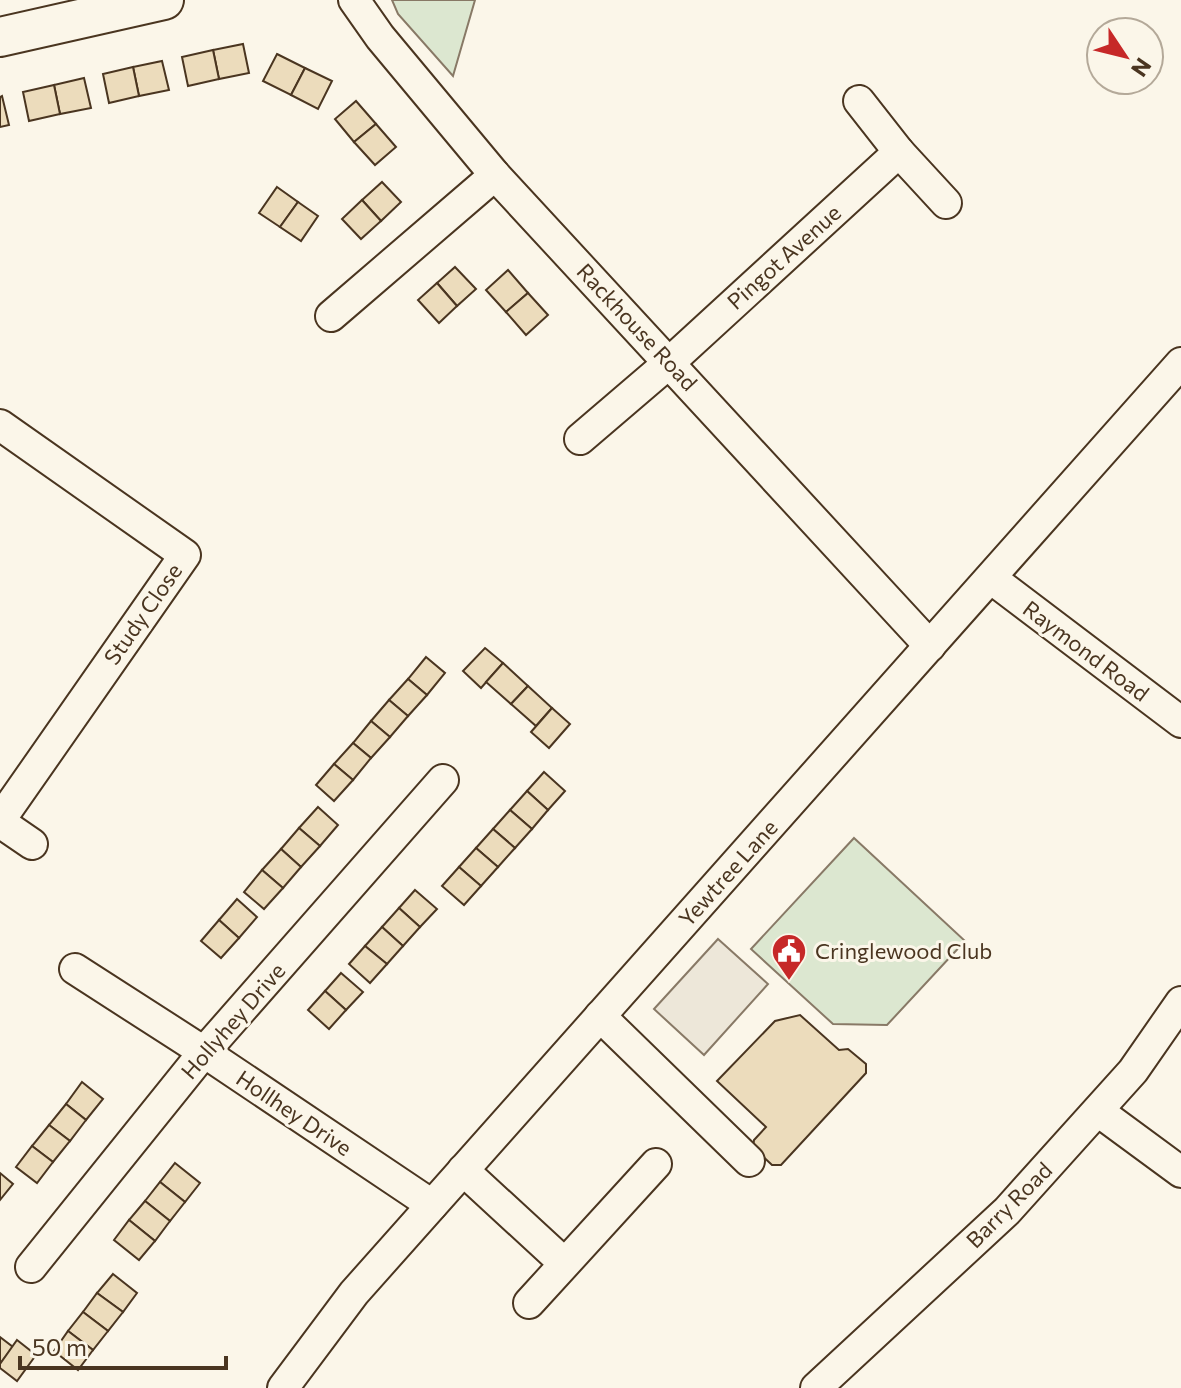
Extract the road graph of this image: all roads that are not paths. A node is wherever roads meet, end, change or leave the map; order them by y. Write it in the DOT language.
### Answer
graph roads {
  1 [pos="164,0"];
  2 [pos="354,0"];
  3 [pos="0,37"];
  4 [pos="859,101"];
  5 [pos="899,152"];
  6 [pos="495,175"];
  7 [pos="946,203"];
  8 [pos="331,316"];
  9 [pos="670,362"];
  10 [pos="1176,378"];
  11 [pos="0,425"];
  12 [pos="580,439"];
  13 [pos="992,579"];
  14 [pos="930,646"];
  15 [pos="1181,722"];
  16 [pos="443,780"];
  17 [pos="0,821"];
  18 [pos="32,844"];
  19 [pos="75,969"];
  20 [pos="1181,1002"];
  21 [pos="600,1016"];
  22 [pos="204,1052"];
  23 [pos="1098,1111"];
  24 [pos="749,1161"];
  25 [pos="656,1164"];
  26 [pos="463,1170"];
  27 [pos="1181,1172"];
  28 [pos="432,1205"];
  29 [pos="564,1263"];
  30 [pos="31,1267"];
  31 [pos="529,1303"];
  32 [pos="824,1385"];
  33 [pos="283,1388"];
  1 -- 3 [label="main road"];
  2 -- 6 [label="street, Rackhouse Road"];
  4 -- 5 [label="street"];
  5 -- 7 [label="street"];
  5 -- 9 [label="street, Pingot Avenue"];
  6 -- 8 [label="street"];
  6 -- 9 [label="street, Rackhouse Road"];
  9 -- 12 [label="street, Pingot Avenue"];
  9 -- 14 [label="street, Rackhouse Road"];
  10 -- 13 [label="street, Yewtree Lane"];
  11 -- 17 [label="street, Study Close"];
  13 -- 14 [label="street, Yewtree Lane"];
  13 -- 15 [label="street, Raymond Road"];
  14 -- 21 [label="street, Yewtree Lane"];
  16 -- 22 [label="street, Hollyhey Drive"];
  17 -- 18 [label="street, Study Close"];
  19 -- 22 [label="street, Hollhey Drive"];
  20 -- 23 [label="street, Barry Road"];
  21 -- 24 [label="street"];
  21 -- 26 [label="street, Yewtree Lane"];
  22 -- 28 [label="street, Hollhey Drive"];
  22 -- 30 [label="street, Hollyhey Drive"];
  23 -- 27 [label="street"];
  23 -- 32 [label="street, Barry Road"];
  25 -- 29 [label="street"];
  26 -- 28 [label="street, Yewtree Lane"];
  26 -- 29 [label="street"];
  28 -- 33 [label="street, Yewtree Lane"];
  29 -- 31 [label="street"];
}
